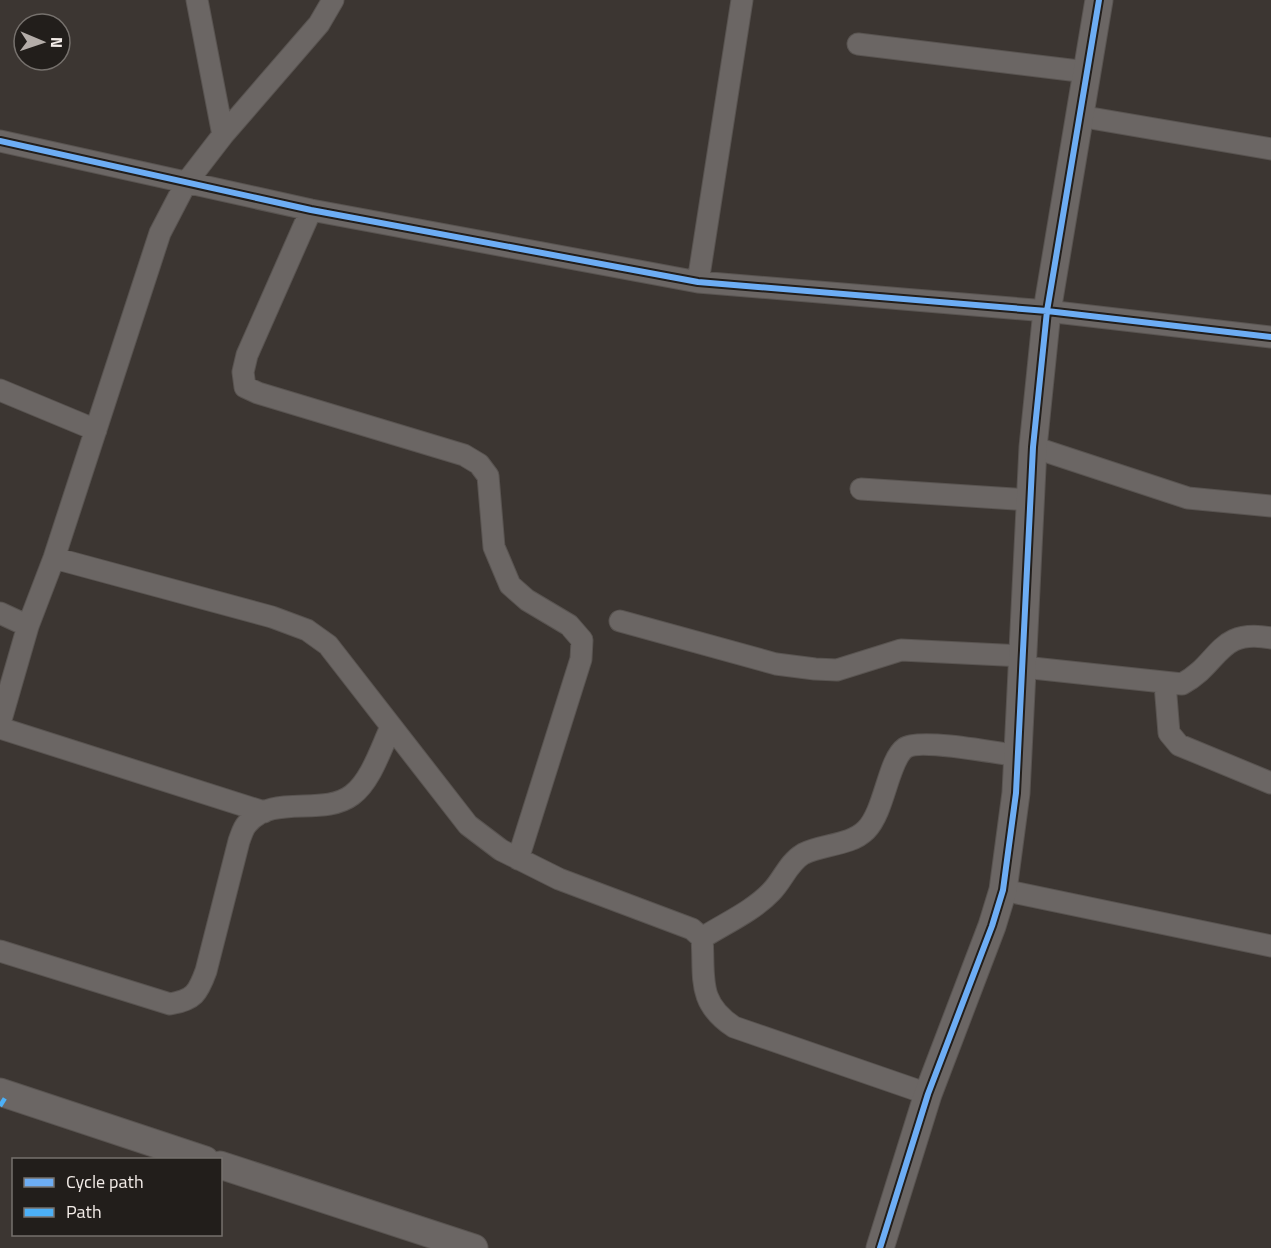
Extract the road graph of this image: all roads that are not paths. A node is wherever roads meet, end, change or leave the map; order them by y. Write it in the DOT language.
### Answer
graph roads {
  1 [pos="197,0"];
  2 [pos="333,0"];
  3 [pos="742,0"];
  4 [pos="1099,0"];
  5 [pos="858,44"];
  6 [pos="1086,72"];
  7 [pos="1079,116"];
  8 [pos="223,135"];
  9 [pos="0,141"];
  10 [pos="1271,149"];
  11 [pos="186,183"];
  12 [pos="310,210"];
  13 [pos="698,282"];
  14 [pos="1047,311"];
  15 [pos="1271,336"];
  16 [pos="0,390"];
  17 [pos="96,430"];
  18 [pos="1033,447"];
  19 [pos="861,489"];
  20 [pos="1031,500"];
  21 [pos="1271,506"];
  22 [pos="54,558"];
  23 [pos="0,613"];
  24 [pos="620,621"];
  25 [pos="28,626"];
  26 [pos="1271,638"];
  27 [pos="1023,662"];
  28 [pos="1165,684"];
  29 [pos="0,723"];
  30 [pos="392,727"];
  31 [pos="0,729"];
  32 [pos="1018,756"];
  33 [pos="1271,783"];
  34 [pos="264,812"];
  35 [pos="518,859"];
  36 [pos="1003,890"];
  37 [pos="702,938"];
  38 [pos="1271,946"];
  39 [pos="0,951"];
  40 [pos="0,1092"];
  41 [pos="928,1094"];
  42 [pos="199,1158"];
  43 [pos="222,1166"];
  44 [pos="474,1248"];
  45 [pos="880,1248"];
  1 -- 8 [label="street"];
  2 -- 8 [label="street"];
  3 -- 13 [label="street"];
  4 -- 6 [label="street"];
  5 -- 6 [label="street"];
  6 -- 7 [label="street"];
  7 -- 10 [label="street"];
  7 -- 14 [label="street"];
  8 -- 11 [label="street"];
  9 -- 11 [label="street"];
  11 -- 12 [label="street"];
  11 -- 17 [label="street"];
  12 -- 13 [label="street"];
  12 -- 35 [label="street"];
  13 -- 14 [label="street"];
  14 -- 15 [label="street"];
  14 -- 18 [label="street"];
  16 -- 17 [label="street"];
  17 -- 22 [label="street"];
  18 -- 20 [label="street"];
  18 -- 21 [label="street"];
  19 -- 20 [label="street"];
  20 -- 27 [label="street"];
  22 -- 25 [label="street"];
  22 -- 30 [label="street"];
  23 -- 25 [label="street"];
  24 -- 27 [label="street"];
  25 -- 29 [label="street"];
  26 -- 28 [label="street"];
  27 -- 28 [label="street"];
  27 -- 32 [label="street"];
  28 -- 33 [label="street"];
  30 -- 34 [label="street"];
  30 -- 35 [label="street"];
  31 -- 34 [label="street"];
  32 -- 36 [label="street"];
  32 -- 37 [label="street"];
  34 -- 39 [label="street"];
  35 -- 37 [label="street"];
  36 -- 38 [label="street"];
  36 -- 41 [label="street"];
  37 -- 41 [label="street"];
  40 -- 42 [label="street"];
  41 -- 45 [label="street"];
  43 -- 44 [label="street"];
}
